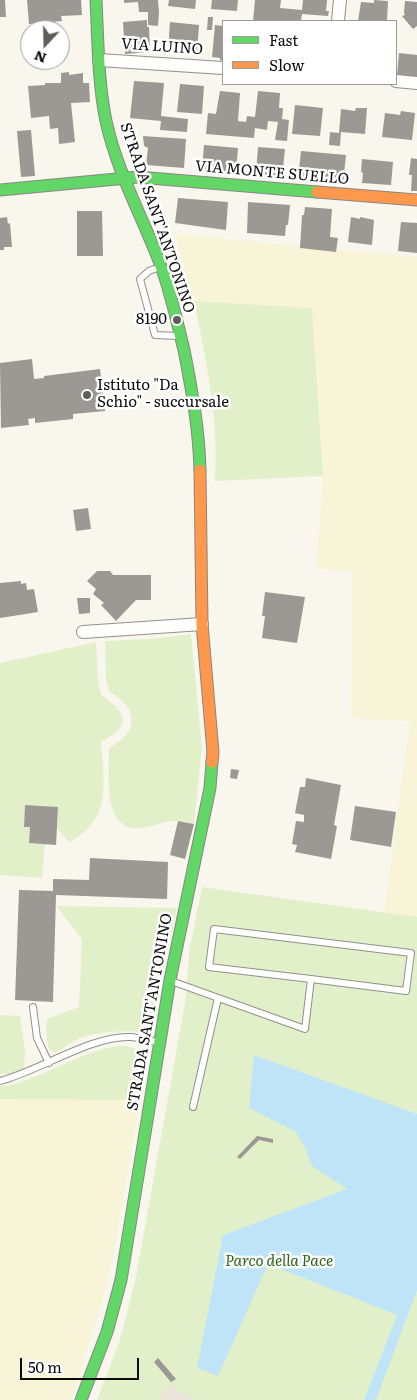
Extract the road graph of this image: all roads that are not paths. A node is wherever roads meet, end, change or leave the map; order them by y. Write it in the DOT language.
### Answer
graph roads {
  1 [pos="96,0"];
  2 [pos="340,0"];
  3 [pos="338,20"];
  4 [pos="99,60"];
  5 [pos="222,68"];
  6 [pos="397,81"];
  7 [pos="417,83"];
  8 [pos="124,179"];
  9 [pos="0,190"];
  10 [pos="417,200"];
  11 [pos="161,267"];
  12 [pos="181,336"];
  13 [pos="202,624"];
  14 [pos="83,632"];
  15 [pos="311,979"];
  16 [pos="170,980"];
  17 [pos="218,998"];
  18 [pos="33,1007"];
  19 [pos="159,1043"];
  20 [pos="49,1063"];
  21 [pos="0,1081"];
  22 [pos="193,1107"];
  23 [pos="81,1400"];
  1 -- 4 [label="main road, STRADA SANT'ANTONINO"];
  2 -- 3 [label="street"];
  4 -- 5 [label="street, VIA LUINO"];
  4 -- 8 [label="main road, STRADA SANT'ANTONINO"];
  6 -- 7 [label="street"];
  8 -- 9 [label="main road, VIA MONTE SUELLO"];
  8 -- 10 [label="main road, VIA MONTE SUELLO"];
  8 -- 11 [label="main road, STRADA SANT'ANTONINO"];
  11 -- 12 [label="main road, STRADA SANT'ANTONINO"];
  11 -- 12 [label="lane"];
  12 -- 13 [label="main road, STRADA SANT'ANTONINO"];
  13 -- 14 [label="street"];
  13 -- 16 [label="main road, STRADA SANT'ANTONINO"];
  15 -- 15 [label="lane"];
  15 -- 17 [label="lane"];
  16 -- 17 [label="lane"];
  16 -- 19 [label="main road, STRADA SANT'ANTONINO"];
  17 -- 22 [label="lane"];
  18 -- 20 [label="lane"];
  19 -- 20 [label="lane"];
  19 -- 23 [label="main road, STRADA SANT'ANTONINO"];
  20 -- 21 [label="lane"];
}
